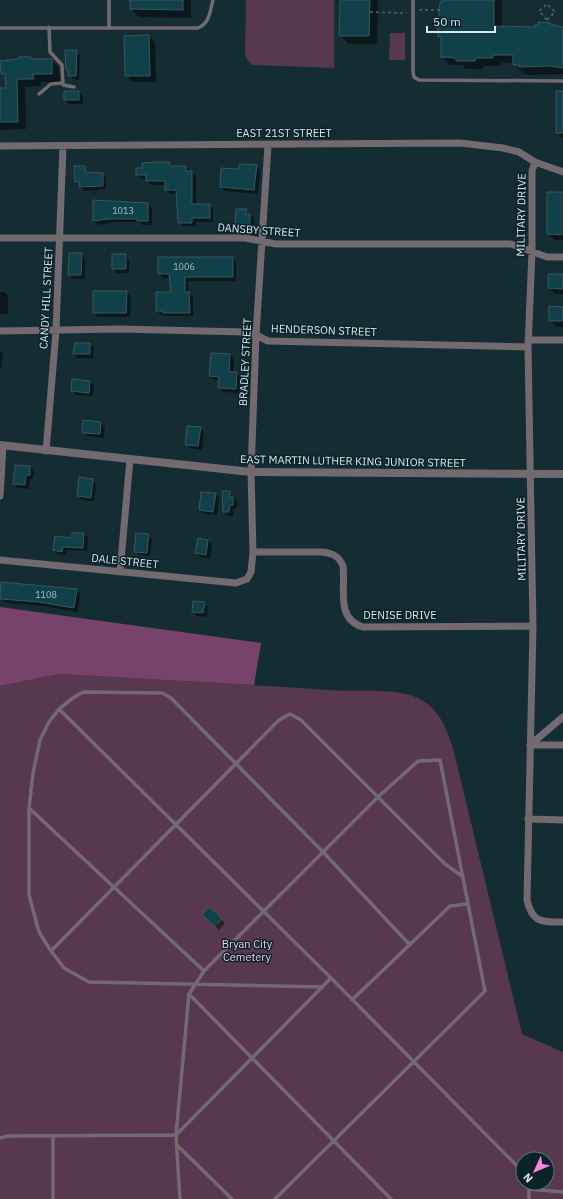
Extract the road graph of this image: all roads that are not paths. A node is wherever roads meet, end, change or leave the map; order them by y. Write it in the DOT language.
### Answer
graph roads {
  1 [pos="109,0"];
  2 [pos="213,0"];
  3 [pos="413,0"];
  4 [pos="49,27"];
  5 [pos="109,27"];
  6 [pos="0,28"];
  7 [pos="563,81"];
  8 [pos="62,83"];
  9 [pos="74,87"];
  10 [pos="39,94"];
  11 [pos="268,145"];
  12 [pos="0,146"];
  13 [pos="63,146"];
  14 [pos="535,162"];
  15 [pos="563,172"];
  16 [pos="0,238"];
  17 [pos="60,239"];
  18 [pos="263,242"];
  19 [pos="532,252"];
  20 [pos="563,257"];
  21 [pos="0,331"];
  22 [pos="56,332"];
  23 [pos="256,335"];
  24 [pos="563,340"];
  25 [pos="528,343"];
  26 [pos="2,446"];
  27 [pos="46,451"];
  28 [pos="130,459"];
  29 [pos="251,472"];
  30 [pos="531,474"];
  31 [pos="563,474"];
  32 [pos="0,496"];
  33 [pos="253,552"];
  34 [pos="0,560"];
  35 [pos="120,572"];
  36 [pos="247,578"];
  37 [pos="533,626"];
  38 [pos="59,709"];
  39 [pos="563,717"];
  40 [pos="530,745"];
  41 [pos="563,745"];
  42 [pos="236,764"];
  43 [pos="378,797"];
  44 [pos="29,808"];
  45 [pos="528,819"];
  46 [pos="563,820"];
  47 [pos="177,824"];
  48 [pos="324,853"];
  49 [pos="462,876"];
  50 [pos="115,887"];
  51 [pos="468,904"];
  52 [pos="264,911"];
  53 [pos="563,922"];
  54 [pos="410,944"];
  55 [pos="51,951"];
  56 [pos="204,972"];
  57 [pos="331,978"];
  58 [pos="194,984"];
  59 [pos="321,987"];
  60 [pos="189,994"];
  61 [pos="352,1000"];
  62 [pos="253,1059"];
  63 [pos="413,1061"];
  64 [pos="176,1135"];
  65 [pos="53,1136"];
  66 [pos="0,1138"];
  67 [pos="333,1141"];
  68 [pos="177,1145"];
  69 [pos="515,1164"];
  70 [pos="552,1191"];
  71 [pos="563,1192"];
  72 [pos="53,1199"];
  73 [pos="180,1199"];
  74 [pos="232,1199"];
  75 [pos="275,1199"];
  76 [pos="391,1199"];
  1 -- 5 [label="lane"];
  2 -- 5 [label="lane"];
  3 -- 7 [label="lane"];
  4 -- 5 [label="lane"];
  4 -- 6 [label="lane"];
  4 -- 8 [label="lane"];
  8 -- 9 [label="lane"];
  8 -- 10 [label="lane"];
  11 -- 13 [label="street, EAST 21ST STREET"];
  11 -- 14 [label="street, EAST 21ST STREET"];
  11 -- 18 [label="street, BRADLEY STREET"];
  12 -- 13 [label="street, EAST 21ST STREET"];
  13 -- 17 [label="street, CANDY HILL STREET"];
  14 -- 15 [label="street, EAST 21ST STREET"];
  14 -- 19 [label="street, MILITARY DRIVE"];
  16 -- 17 [label="street, DANSBY STREET"];
  17 -- 18 [label="street, DANSBY STREET"];
  17 -- 22 [label="street, CANDY HILL STREET"];
  18 -- 19 [label="street, DANSBY STREET"];
  18 -- 23 [label="street, BRADLEY STREET"];
  19 -- 20 [label="street, DANSBY STREET"];
  19 -- 25 [label="street, MILITARY DRIVE"];
  21 -- 22 [label="street, HENDERSON STREET"];
  22 -- 23 [label="street, HENDERSON STREET"];
  22 -- 27 [label="street, CANDY HILL STREET"];
  23 -- 25 [label="street, HENDERSON STREET"];
  23 -- 29 [label="street, BRADLEY STREET"];
  24 -- 25 [label="street, HENDERSON STREET"];
  25 -- 30 [label="street, MILITARY DRIVE"];
  26 -- 27 [label="street, EAST MARTIN LUTHER KING JUNIOR STREET"];
  26 -- 32 [label="street"];
  27 -- 28 [label="street, EAST MARTIN LUTHER KING JUNIOR STREET"];
  28 -- 29 [label="street, EAST MARTIN LUTHER KING JUNIOR STREET"];
  28 -- 35 [label="street"];
  29 -- 30 [label="street, EAST MARTIN LUTHER KING JUNIOR STREET"];
  29 -- 33 [label="street, BRADLEY STREET"];
  30 -- 31 [label="street, EAST MARTIN LUTHER KING JUNIOR STREET"];
  30 -- 37 [label="street, MILITARY DRIVE"];
  33 -- 36 [label="street, BRADLEY STREET"];
  33 -- 37 [label="street, DENISE DRIVE"];
  34 -- 35 [label="street, DALE STREET"];
  35 -- 36 [label="street, DALE STREET"];
  37 -- 40 [label="street, MILITARY DRIVE"];
  38 -- 42 [label="lane"];
  38 -- 44 [label="lane"];
  38 -- 47 [label="lane"];
  39 -- 40 [label="street"];
  40 -- 41 [label="street"];
  40 -- 45 [label="street, MILITARY DRIVE"];
  42 -- 43 [label="lane"];
  42 -- 47 [label="lane"];
  42 -- 48 [label="lane"];
  43 -- 48 [label="lane"];
  43 -- 49 [label="lane"];
  43 -- 49 [label="lane"];
  44 -- 50 [label="lane"];
  44 -- 55 [label="lane"];
  45 -- 46 [label="street"];
  45 -- 53 [label="street, MILITARY DRIVE"];
  47 -- 50 [label="lane"];
  47 -- 52 [label="lane"];
  48 -- 52 [label="lane"];
  48 -- 54 [label="lane"];
  49 -- 51 [label="lane"];
  50 -- 55 [label="lane"];
  50 -- 56 [label="lane"];
  51 -- 54 [label="lane"];
  51 -- 63 [label="lane"];
  52 -- 56 [label="lane"];
  52 -- 57 [label="lane"];
  54 -- 61 [label="lane"];
  55 -- 58 [label="lane"];
  56 -- 58 [label="lane"];
  57 -- 59 [label="lane"];
  57 -- 61 [label="lane"];
  58 -- 59 [label="lane"];
  58 -- 60 [label="lane"];
  59 -- 62 [label="lane"];
  60 -- 62 [label="lane"];
  60 -- 64 [label="lane"];
  61 -- 63 [label="lane"];
  62 -- 64 [label="lane"];
  62 -- 67 [label="lane"];
  63 -- 67 [label="lane"];
  63 -- 69 [label="lane"];
  64 -- 65 [label="lane"];
  64 -- 68 [label="lane"];
  65 -- 66 [label="lane"];
  65 -- 72 [label="lane"];
  67 -- 75 [label="lane"];
  67 -- 76 [label="lane"];
  68 -- 73 [label="lane"];
  68 -- 74 [label="lane"];
  70 -- 71 [label="lane"];
}
